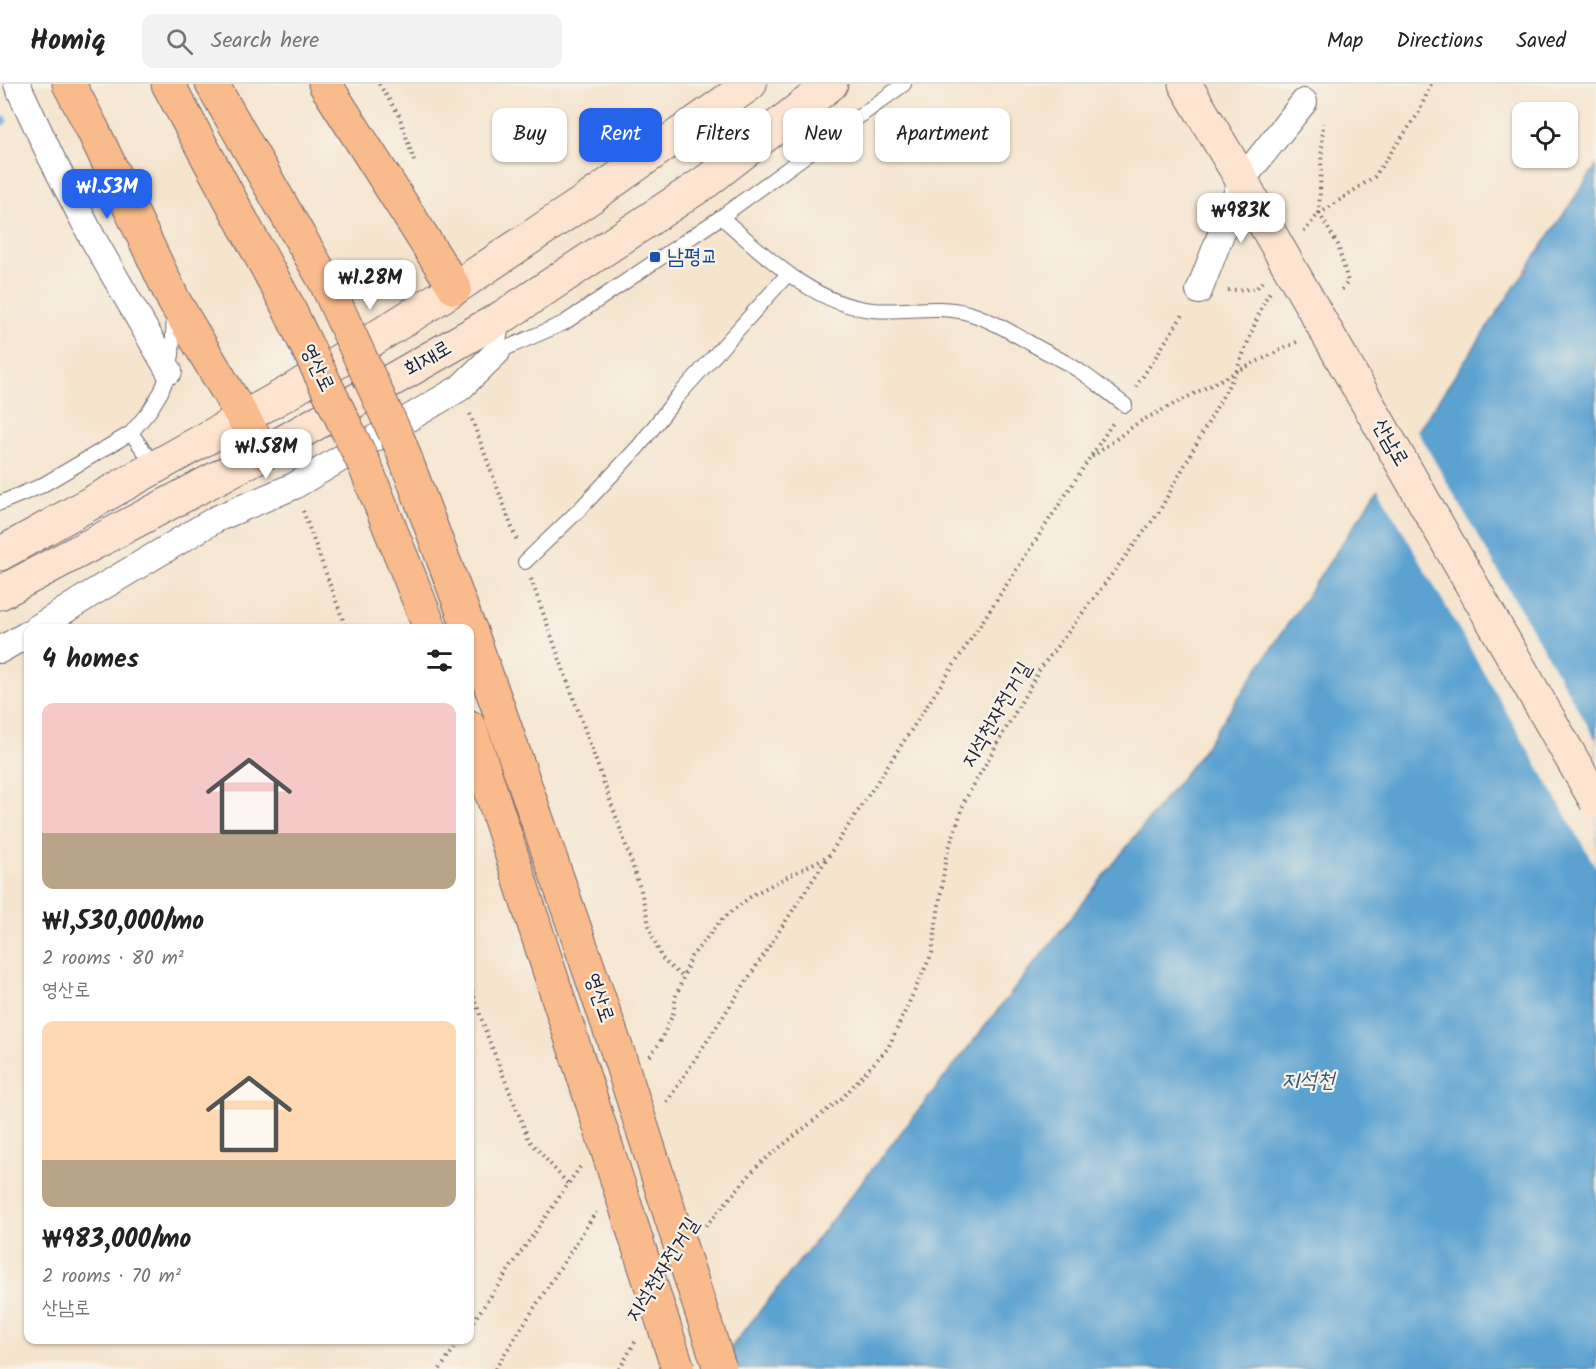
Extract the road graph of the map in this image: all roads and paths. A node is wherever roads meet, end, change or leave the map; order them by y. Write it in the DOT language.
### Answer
graph roads {
  1 [pos="17,84"];
  2 [pos="69,84"];
  3 [pos="168,84"];
  4 [pos="212,84"];
  5 [pos="325,84"];
  6 [pos="750,84"];
  7 [pos="831,84"];
  8 [pos="904,84"];
  9 [pos="1185,84"];
  10 [pos="1431,84"];
  11 [pos="1304,102"];
  12 [pos="1324,119"];
  13 [pos="1242,180"];
  14 [pos="1319,213"];
  15 [pos="721,217"];
  16 [pos="1300,241"];
  17 [pos="788,274"];
  18 [pos="1263,281"];
  19 [pos="455,288"];
  20 [pos="1199,291"];
  21 [pos="1270,291"];
  22 [pos="1334,299"];
  23 [pos="174,301"];
  24 [pos="504,316"];
  25 [pos="1298,342"];
  26 [pos="497,352"];
  27 [pos="169,371"];
  28 [pos="1236,372"];
  29 [pos="320,373"];
  30 [pos="460,387"];
  31 [pos="1125,405"];
  32 [pos="243,419"];
  33 [pos="131,433"];
  34 [pos="264,453"];
  35 [pos="1089,459"];
  36 [pos="155,466"];
  37 [pos="294,486"];
  38 [pos="0,503"];
  39 [pos="0,554"];
  40 [pos="525,562"];
  41 [pos="0,593"];
  42 [pos="43,624"];
  43 [pos="345,624"];
  44 [pos="428,624"];
  45 [pos="467,624"];
  46 [pos="24,636"];
  47 [pos="474,642"];
  48 [pos="0,650"];
  49 [pos="474,739"];
  50 [pos="1596,801"];
  51 [pos="683,977"];
  52 [pos="474,997"];
  53 [pos="666,1104"];
  54 [pos="569,1185"];
  55 [pos="596,1212"];
  56 [pos="700,1233"];
  57 [pos="642,1330"];
  58 [pos="457,1344"];
  59 [pos="440,1369"];
  60 [pos="495,1369"];
  61 [pos="619,1369"];
  62 [pos="678,1369"];
  63 [pos="720,1369"];
  1 -- 27 [label="street"];
  2 -- 23 [label="highway"];
  3 -- 29 [label="highway, 영산로, bridge"];
  4 -- 45 [label="highway, 영산로, bridge"];
  5 -- 19 [label="highway"];
  6 -- 19 [label="main road"];
  7 -- 24 [label="main road, 회재로"];
  8 -- 15 [label="lane"];
  9 -- 13 [label="main road, 산남로"];
  10 -- 14 [label="path"];
  11 -- 13 [label="street"];
  12 -- 14 [label="path"];
  13 -- 20 [label="street"];
  13 -- 50 [label="main road, 산남로, bridge"];
  14 -- 16 [label="path"];
  14 -- 22 [label="path"];
  15 -- 17 [label="lane"];
  15 -- 26 [label="lane"];
  17 -- 31 [label="lane"];
  17 -- 40 [label="lane"];
  18 -- 20 [label="path"];
  19 -- 29 [label="main road"];
  20 -- 31 [label="path"];
  21 -- 28 [label="path, 지석천자전거길"];
  23 -- 27 [label="lane"];
  23 -- 32 [label="highway"];
  24 -- 26 [label="lane"];
  24 -- 34 [label="main road, 회재로"];
  25 -- 28 [label="path"];
  26 -- 30 [label="street"];
  27 -- 33 [label="lane"];
  28 -- 35 [label="path"];
  28 -- 56 [label="path, 지석천자전거길"];
  29 -- 32 [label="main road"];
  29 -- 44 [label="highway, 영산로, bridge"];
  30 -- 37 [label="street"];
  30 -- 40 [label="path"];
  31 -- 35 [label="path"];
  32 -- 34 [label="highway"];
  32 -- 36 [label="main road"];
  33 -- 36 [label="lane"];
  33 -- 38 [label="lane"];
  34 -- 41 [label="main road, 회재로"];
  35 -- 53 [label="path"];
  36 -- 39 [label="main road"];
  37 -- 42 [label="street"];
  37 -- 43 [label="path"];
  40 -- 51 [label="path"];
  46 -- 48 [label="street"];
  47 -- 63 [label="highway, 영산로, bridge"];
  49 -- 62 [label="highway, 영산로, bridge"];
  52 -- 54 [label="path"];
  55 -- 60 [label="path"];
  57 -- 61 [label="path, 지석천자전거길"];
  58 -- 59 [label="path"];
}
